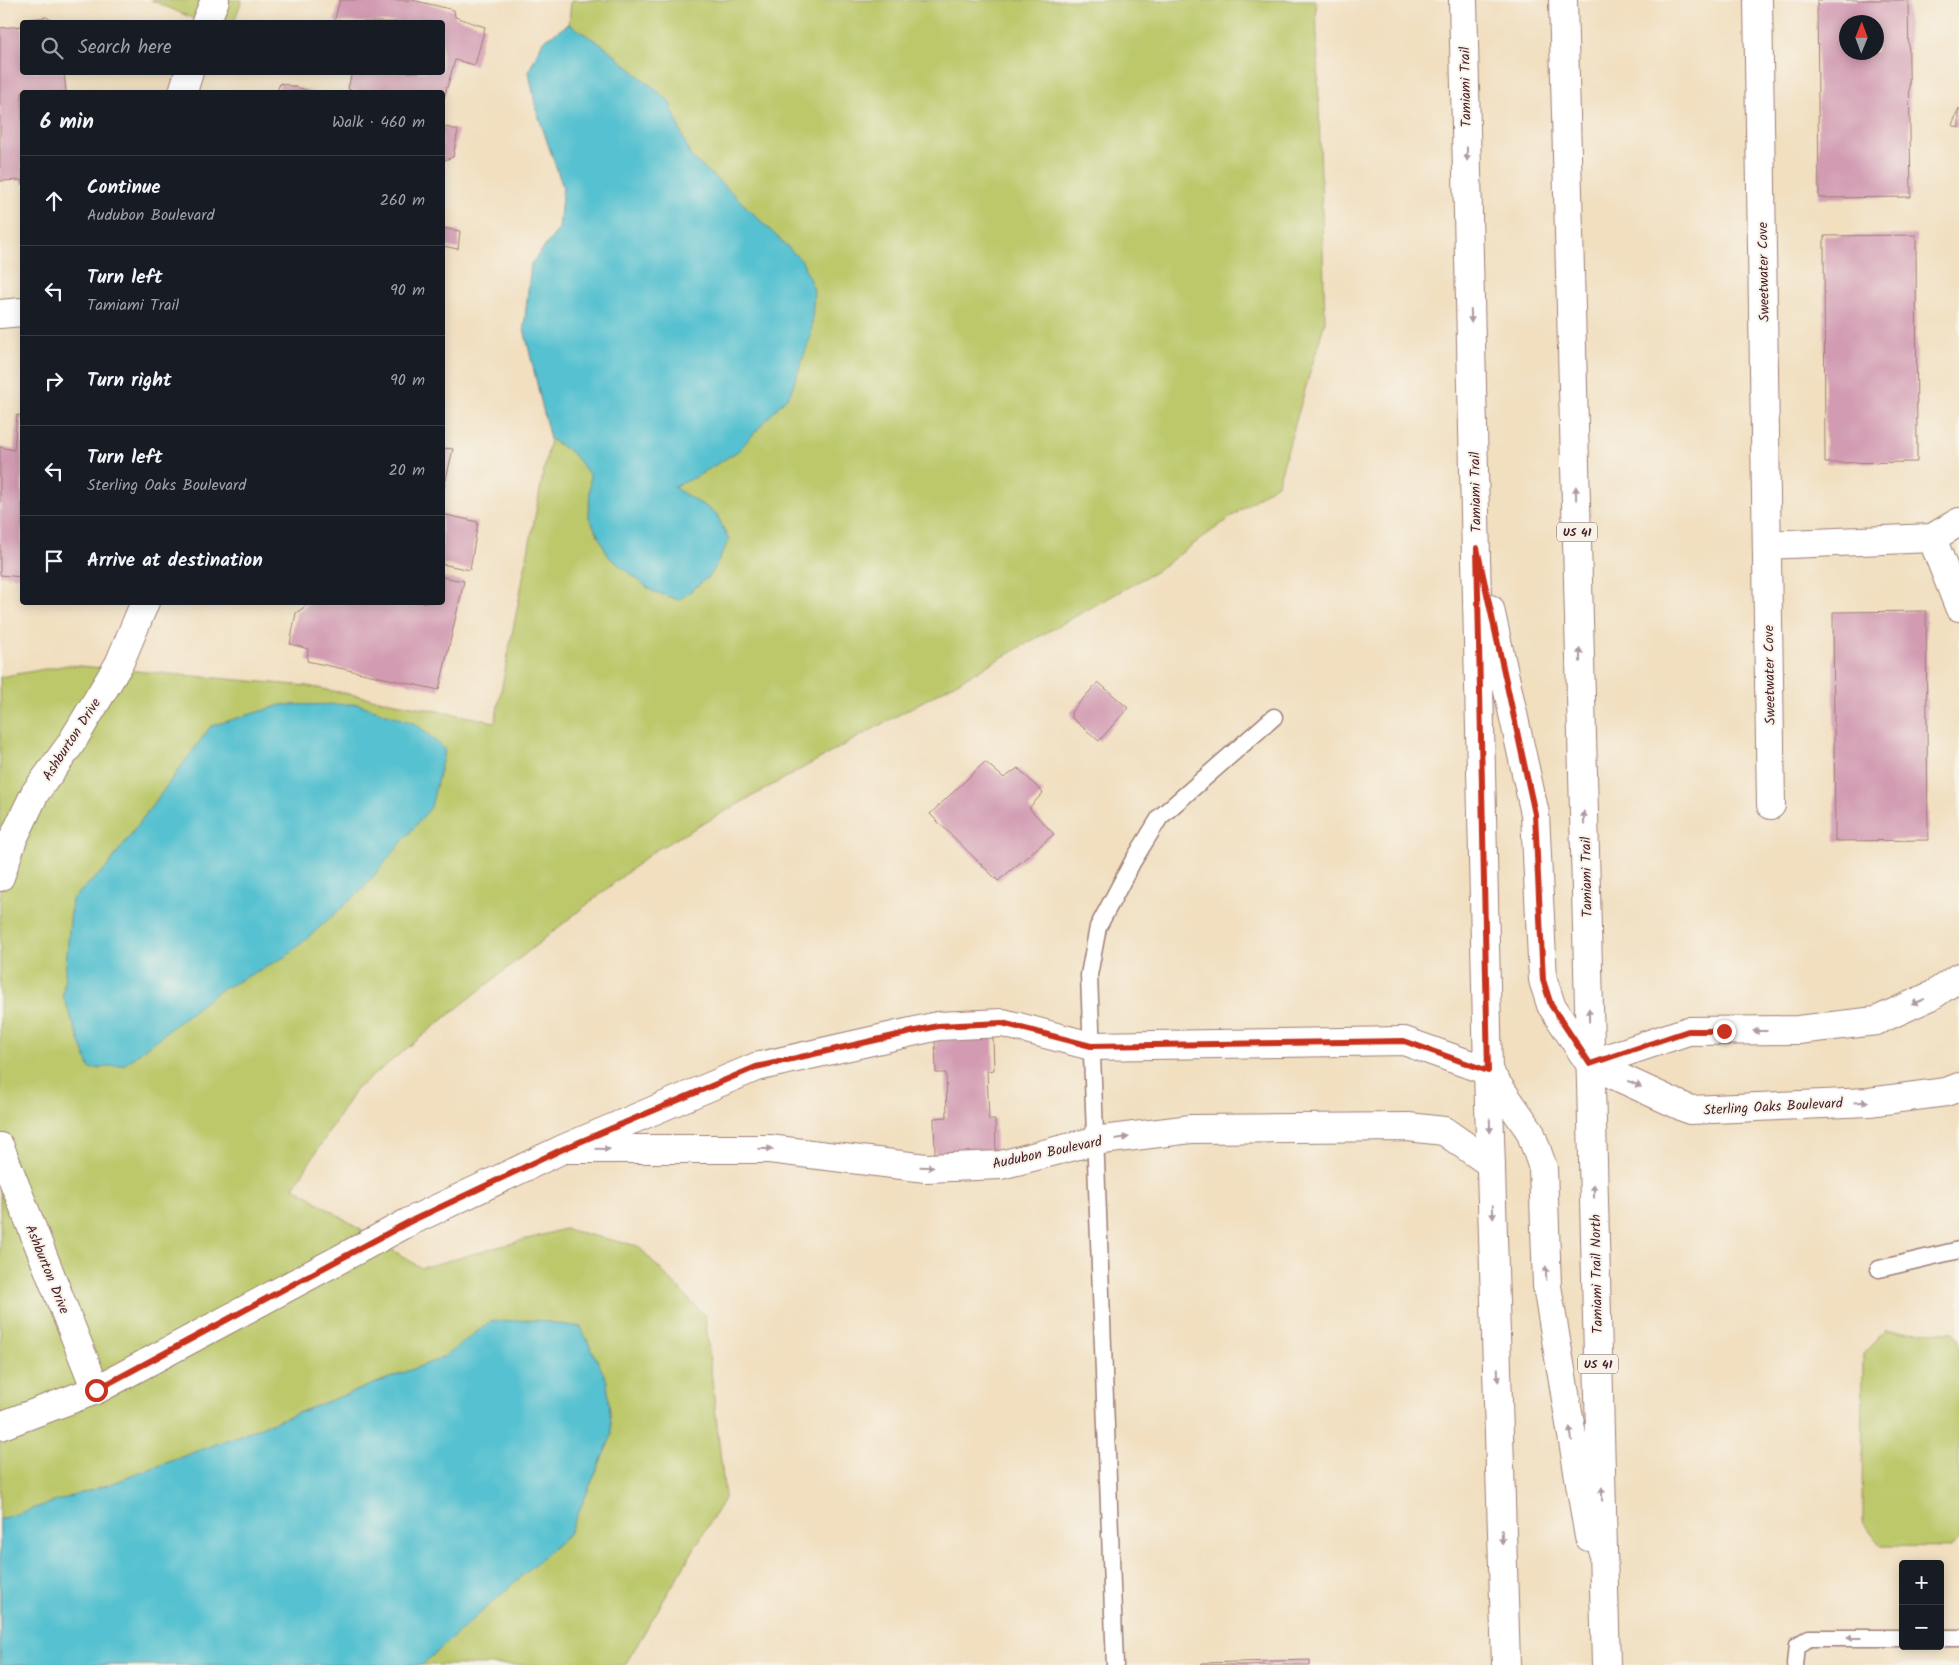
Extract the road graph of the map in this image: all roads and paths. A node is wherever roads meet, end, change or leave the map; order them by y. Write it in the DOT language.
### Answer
graph roads {
  1 [pos="215,0"];
  2 [pos="1463,0"];
  3 [pos="1563,0"];
  4 [pos="1758,0"];
  5 [pos="207,20"];
  6 [pos="187,75"];
  7 [pos="184,90"];
  8 [pos="20,312"];
  9 [pos="0,314"];
  10 [pos="1959,522"];
  11 [pos="1932,538"];
  12 [pos="1767,545"];
  13 [pos="1477,548"];
  14 [pos="144,605"];
  15 [pos="1959,606"];
  16 [pos="1274,717"];
  17 [pos="1772,805"];
  18 [pos="0,877"];
  19 [pos="1959,977"];
  20 [pos="1091,1046"];
  21 [pos="1590,1064"];
  22 [pos="1488,1071"];
  23 [pos="1959,1087"];
  24 [pos="1094,1141"];
  25 [pos="0,1147"];
  26 [pos="563,1149"];
  27 [pos="1492,1164"];
  28 [pos="1959,1250"];
  29 [pos="1879,1269"];
  30 [pos="96,1390"];
  31 [pos="0,1426"];
  32 [pos="1605,1637"];
  33 [pos="1899,1638"];
  34 [pos="1944,1638"];
  35 [pos="1959,1638"];
  36 [pos="1115,1665"];
  37 [pos="1506,1665"];
  38 [pos="1606,1665"];
  39 [pos="1795,1665"];
  1 -- 5 [label="street"];
  2 -- 13 [label="street, Tamiami Trail, one-way"];
  21 -- 3 [label="street, Tamiami Trail / US 41, one-way"];
  4 -- 12 [label="street, Sweetwater Cove"];
  6 -- 7 [label="street"];
  8 -- 9 [label="street"];
  10 -- 11 [label="street"];
  11 -- 12 [label="street"];
  11 -- 15 [label="street"];
  12 -- 17 [label="street, Sweetwater Cove"];
  13 -- 21 [label="street"];
  13 -- 22 [label="street, Tamiami Trail"];
  14 -- 18 [label="street, Ashburton Drive"];
  16 -- 20 [label="lane"];
  19 -- 21 [label="street, one-way"];
  20 -- 22 [label="street, Audubon Boulevard"];
  20 -- 24 [label="lane"];
  20 -- 26 [label="street, Audubon Boulevard"];
  21 -- 23 [label="street, Sterling Oaks Boulevard, one-way"];
  32 -- 21 [label="street, Tamiami Trail North / US 41, one-way"];
  22 -- 27 [label="street, Tamiami Trail, one-way"];
  32 -- 22 [label="street, one-way"];
  26 -- 24 [label="street, Audubon Boulevard, one-way"];
  24 -- 27 [label="street, Audubon Boulevard, one-way"];
  24 -- 36 [label="lane"];
  25 -- 30 [label="street, Ashburton Drive"];
  26 -- 30 [label="street, Audubon Boulevard"];
  27 -- 37 [label="street, one-way"];
  28 -- 29 [label="lane"];
  30 -- 31 [label="street, Audubon Boulevard"];
  32 -- 38 [label="street, Tamiami Trail North / US 41"];
  33 -- 39 [label="lane, one-way"];
  34 -- 35 [label="lane"];
}
